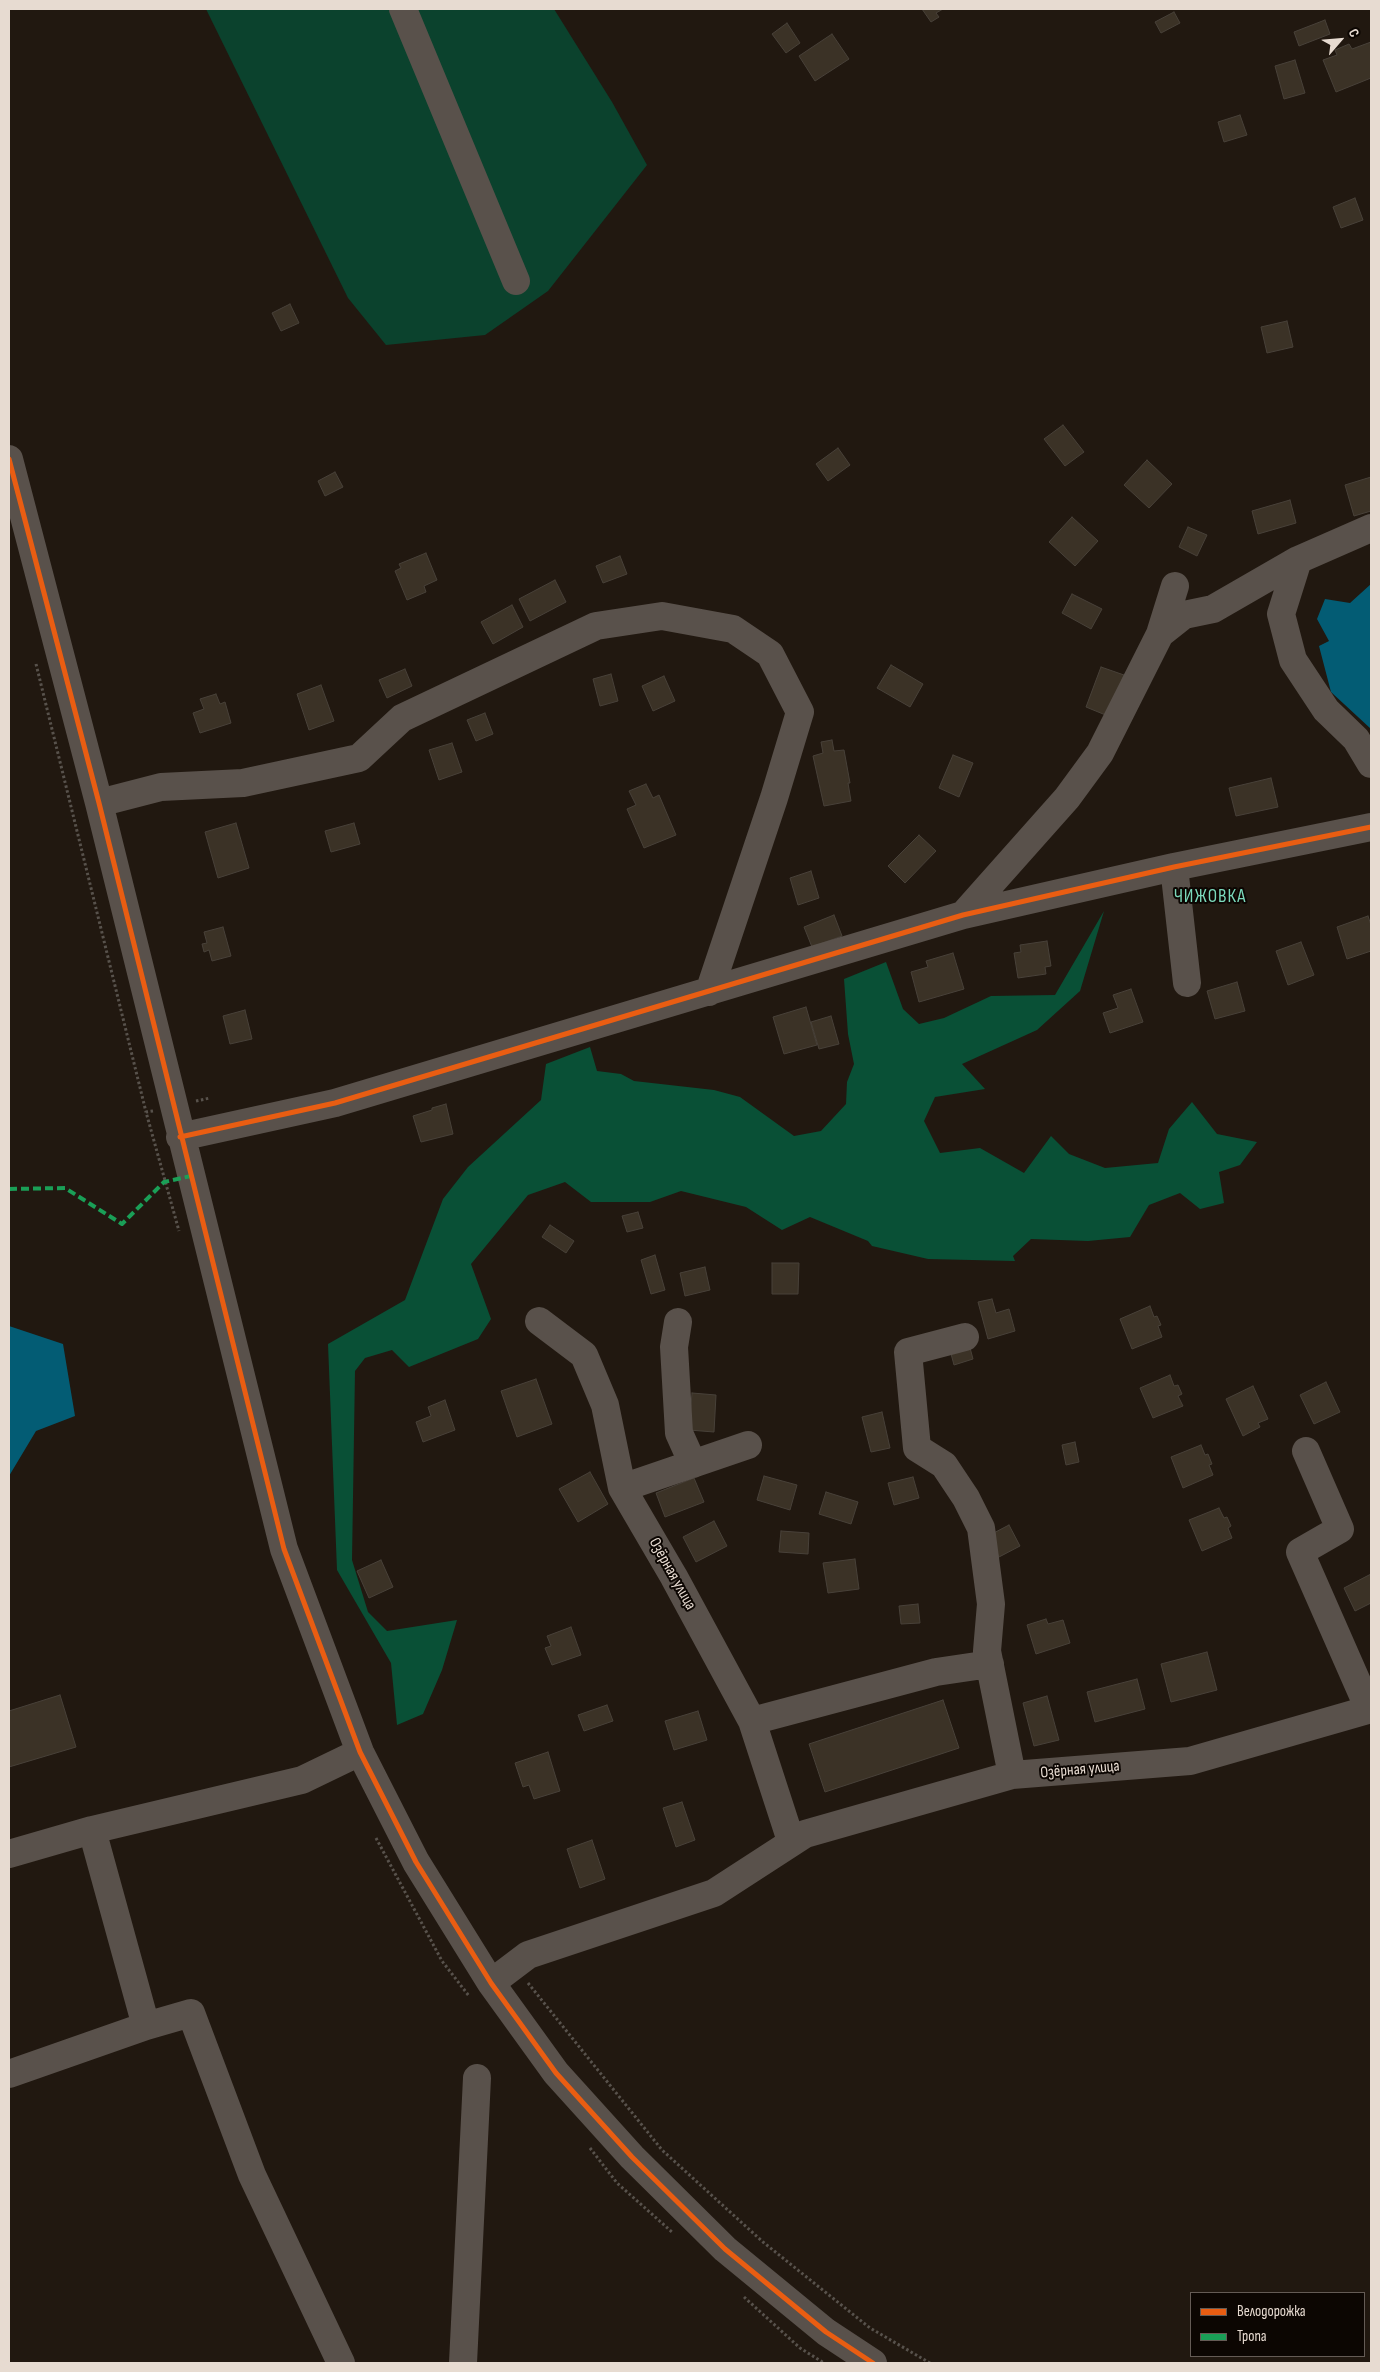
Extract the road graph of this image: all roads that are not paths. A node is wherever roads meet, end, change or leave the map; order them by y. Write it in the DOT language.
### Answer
graph roads {
  1 [pos="403,9"];
  2 [pos="516,282"];
  3 [pos="9,459"];
  4 [pos="1371,528"];
  5 [pos="1298,560"];
  6 [pos="1175,586"];
  7 [pos="1160,634"];
  8 [pos="1371,764"];
  9 [pos="99,803"];
  10 [pos="1371,827"];
  11 [pos="1174,867"];
  12 [pos="963,915"];
  13 [pos="1187,983"];
  14 [pos="709,992"];
  15 [pos="180,1137"];
  16 [pos="539,1321"];
  17 [pos="678,1322"];
  18 [pos="965,1337"];
  19 [pos="748,1445"];
  20 [pos="1306,1452"];
  21 [pos="693,1464"];
  22 [pos="622,1488"];
  23 [pos="990,1664"];
  24 [pos="1370,1709"];
  25 [pos="752,1721"];
  26 [pos="360,1752"];
  27 [pos="1012,1775"];
  28 [pos="92,1830"];
  29 [pos="791,1841"];
  30 [pos="9,1854"];
  31 [pos="481,1991"];
  32 [pos="146,2026"];
  33 [pos="9,2074"];
  34 [pos="477,2078"];
  35 [pos="341,2363"];
  36 [pos="463,2363"];
  37 [pos="873,2363"];
  1 -- 2 [label="street"];
  3 -- 9 [label="street"];
  4 -- 5 [label="street"];
  5 -- 7 [label="street"];
  5 -- 8 [label="street"];
  6 -- 7 [label="street"];
  7 -- 12 [label="street"];
  9 -- 14 [label="street"];
  9 -- 15 [label="street"];
  10 -- 11 [label="street"];
  11 -- 12 [label="street"];
  11 -- 13 [label="street"];
  12 -- 14 [label="street"];
  14 -- 15 [label="street"];
  15 -- 26 [label="street"];
  16 -- 22 [label="street, Озёрная улица"];
  17 -- 21 [label="street"];
  18 -- 23 [label="street"];
  19 -- 21 [label="street"];
  20 -- 24 [label="street"];
  21 -- 22 [label="street"];
  22 -- 25 [label="street, Озёрная улица"];
  23 -- 25 [label="street"];
  23 -- 27 [label="street"];
  24 -- 27 [label="street, Озёрная улица"];
  25 -- 29 [label="street, Озёрная улица"];
  26 -- 28 [label="street"];
  26 -- 31 [label="street"];
  27 -- 29 [label="street, Озёрная улица"];
  28 -- 30 [label="street"];
  28 -- 32 [label="street"];
  29 -- 31 [label="street, Озёрная улица"];
  31 -- 37 [label="street"];
  32 -- 33 [label="street"];
  32 -- 35 [label="street"];
  34 -- 36 [label="street"];
}
